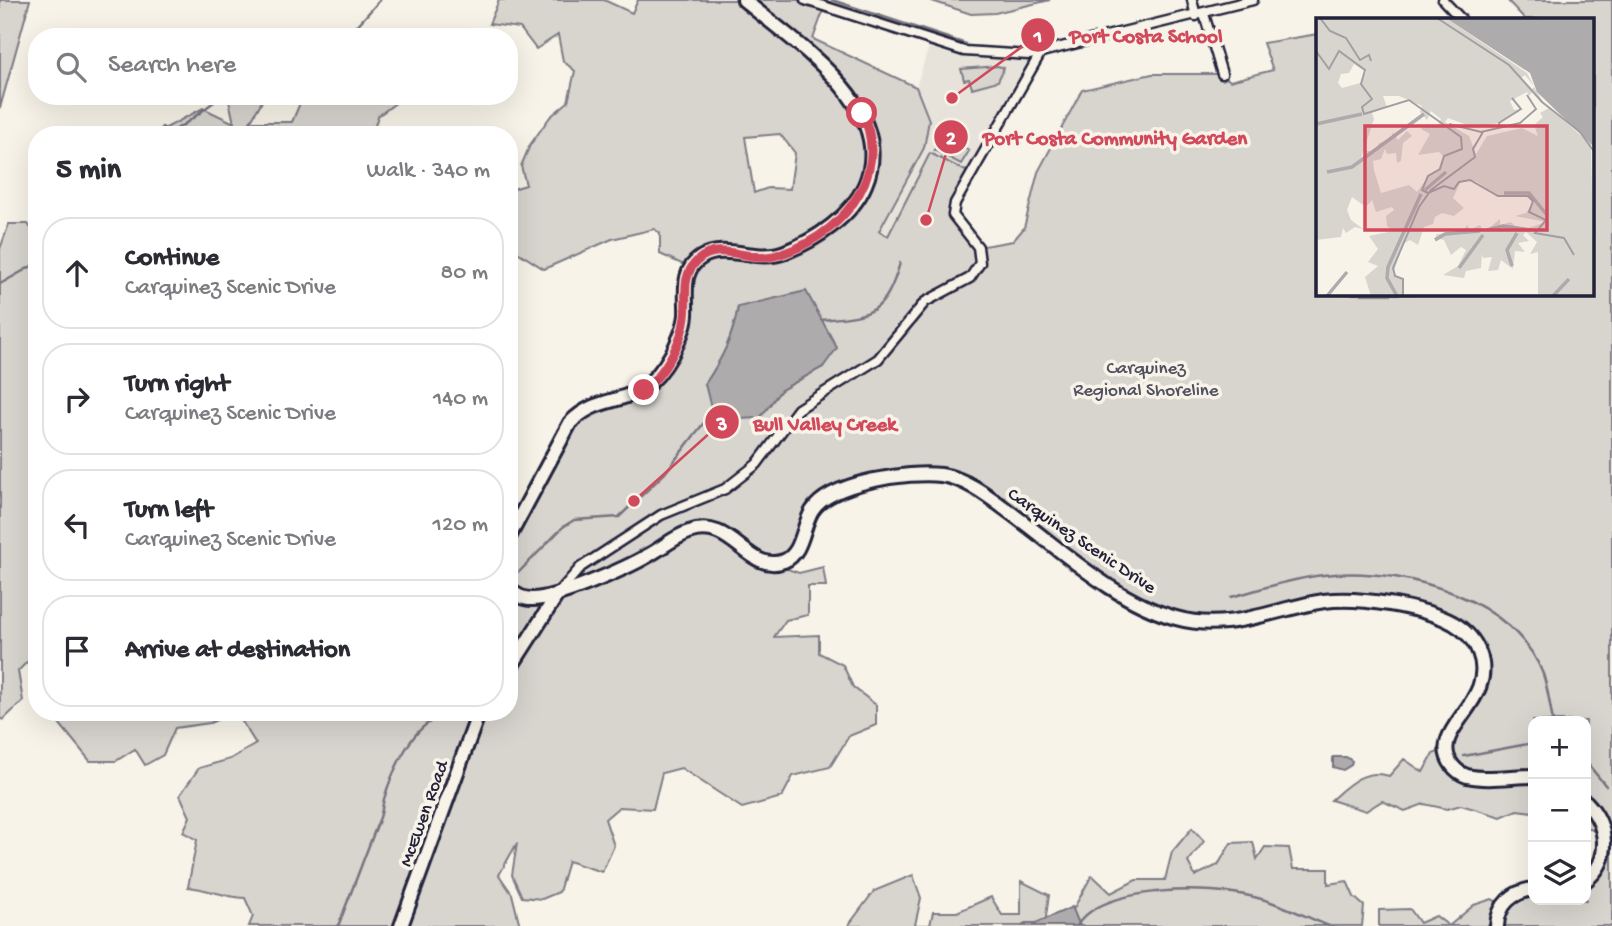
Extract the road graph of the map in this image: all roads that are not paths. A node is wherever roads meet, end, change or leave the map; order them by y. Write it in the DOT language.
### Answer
graph roads {
  1 [pos="744,0"];
  2 [pos="805,0"];
  3 [pos="1192,0"];
  4 [pos="1253,0"];
  5 [pos="1443,0"];
  6 [pos="1200,15"];
  7 [pos="1460,18"];
  8 [pos="1040,54"];
  9 [pos="1222,74"];
  10 [pos="518,520"];
  11 [pos="518,594"];
  12 [pos="557,594"];
  13 [pos="518,656"];
  14 [pos="476,721"];
  15 [pos="1528,776"];
  16 [pos="1591,809"];
  17 [pos="1591,876"];
  18 [pos="1528,891"];
  19 [pos="401,926"];
  20 [pos="1497,926"];
  1 -- 10 [label="street"];
  2 -- 8 [label="street"];
  3 -- 6 [label="street"];
  4 -- 6 [label="street"];
  5 -- 7 [label="street"];
  6 -- 8 [label="street"];
  6 -- 9 [label="street"];
  8 -- 12 [label="street"];
  11 -- 12 [label="street, Carquinez Scenic Drive"];
  12 -- 13 [label="street"];
  12 -- 15 [label="street, Carquinez Scenic Drive"];
  14 -- 19 [label="street, McEwen Road"];
  16 -- 17 [label="street"];
  18 -- 20 [label="street"];
}
